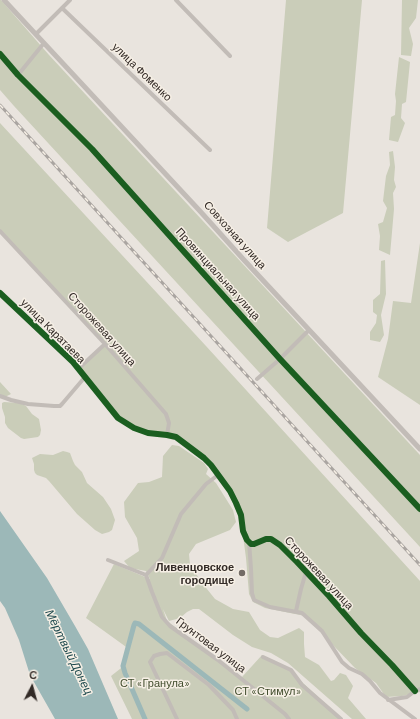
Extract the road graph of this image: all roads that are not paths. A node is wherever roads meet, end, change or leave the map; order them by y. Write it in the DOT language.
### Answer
graph roads {
  1 [pos="4,0"];
  2 [pos="70,0"];
  3 [pos="176,0"];
  4 [pos="62,8"];
  5 [pos="36,34"];
  6 [pos="44,43"];
  7 [pos="0,54"];
  8 [pos="230,56"];
  9 [pos="18,75"];
  10 [pos="210,150"];
  11 [pos="0,231"];
  12 [pos="0,293"];
  13 [pos="309,330"];
  14 [pos="105,344"];
  15 [pos="280,359"];
  16 [pos="78,369"];
  17 [pos="84,377"];
  18 [pos="257,379"];
  19 [pos="0,396"];
  20 [pos="168,435"];
  21 [pos="420,450"];
  22 [pos="218,475"];
  23 [pos="420,509"];
  24 [pos="249,542"];
  25 [pos="108,560"];
  26 [pos="306,572"];
  27 [pos="146,575"];
  28 [pos="296,612"];
  29 [pos="263,657"];
  30 [pos="420,688"];
  31 [pos="415,691"];
  32 [pos="388,700"];
  33 [pos="177,719"];
  34 [pos="237,719"];
  35 [pos="289,719"];
  36 [pos="341,719"];
  37 [pos="415,719"];
  1 -- 5 [label="street, Совхозная улица"];
  2 -- 4 [label="street"];
  3 -- 8 [label="street"];
  4 -- 5 [label="street"];
  4 -- 10 [label="street, улица Фоменко"];
  5 -- 6 [label="street, Совхозная улица"];
  6 -- 9 [label="street"];
  6 -- 13 [label="street, Совхозная улица"];
  7 -- 9 [label="street, Провинциальная улица"];
  9 -- 15 [label="street, Провинциальная улица"];
  11 -- 14 [label="street, Сторожевая улица"];
  12 -- 16 [label="street, улица Каратаева"];
  13 -- 15 [label="street"];
  13 -- 21 [label="street, Совхозная улица"];
  14 -- 16 [label="street"];
  14 -- 20 [label="street, Сторожевая улица"];
  15 -- 18 [label="street"];
  15 -- 23 [label="street, Провинциальная улица"];
  16 -- 17 [label="street, улица Каратаева"];
  17 -- 19 [label="street"];
  17 -- 20 [label="street, улица Каратаева"];
  20 -- 22 [label="street"];
  22 -- 24 [label="street"];
  22 -- 27 [label="street"];
  24 -- 26 [label="street, Сторожевая улица"];
  24 -- 28 [label="street"];
  25 -- 27 [label="street"];
  26 -- 28 [label="street"];
  26 -- 31 [label="street, Сторожевая улица"];
  27 -- 35 [label="street, Грунтовая улица"];
  28 -- 32 [label="street"];
  29 -- 36 [label="street"];
  30 -- 31 [label="street"];
  31 -- 32 [label="street"];
  32 -- 37 [label="street"];
  33 -- 34 [label="street"];
}
